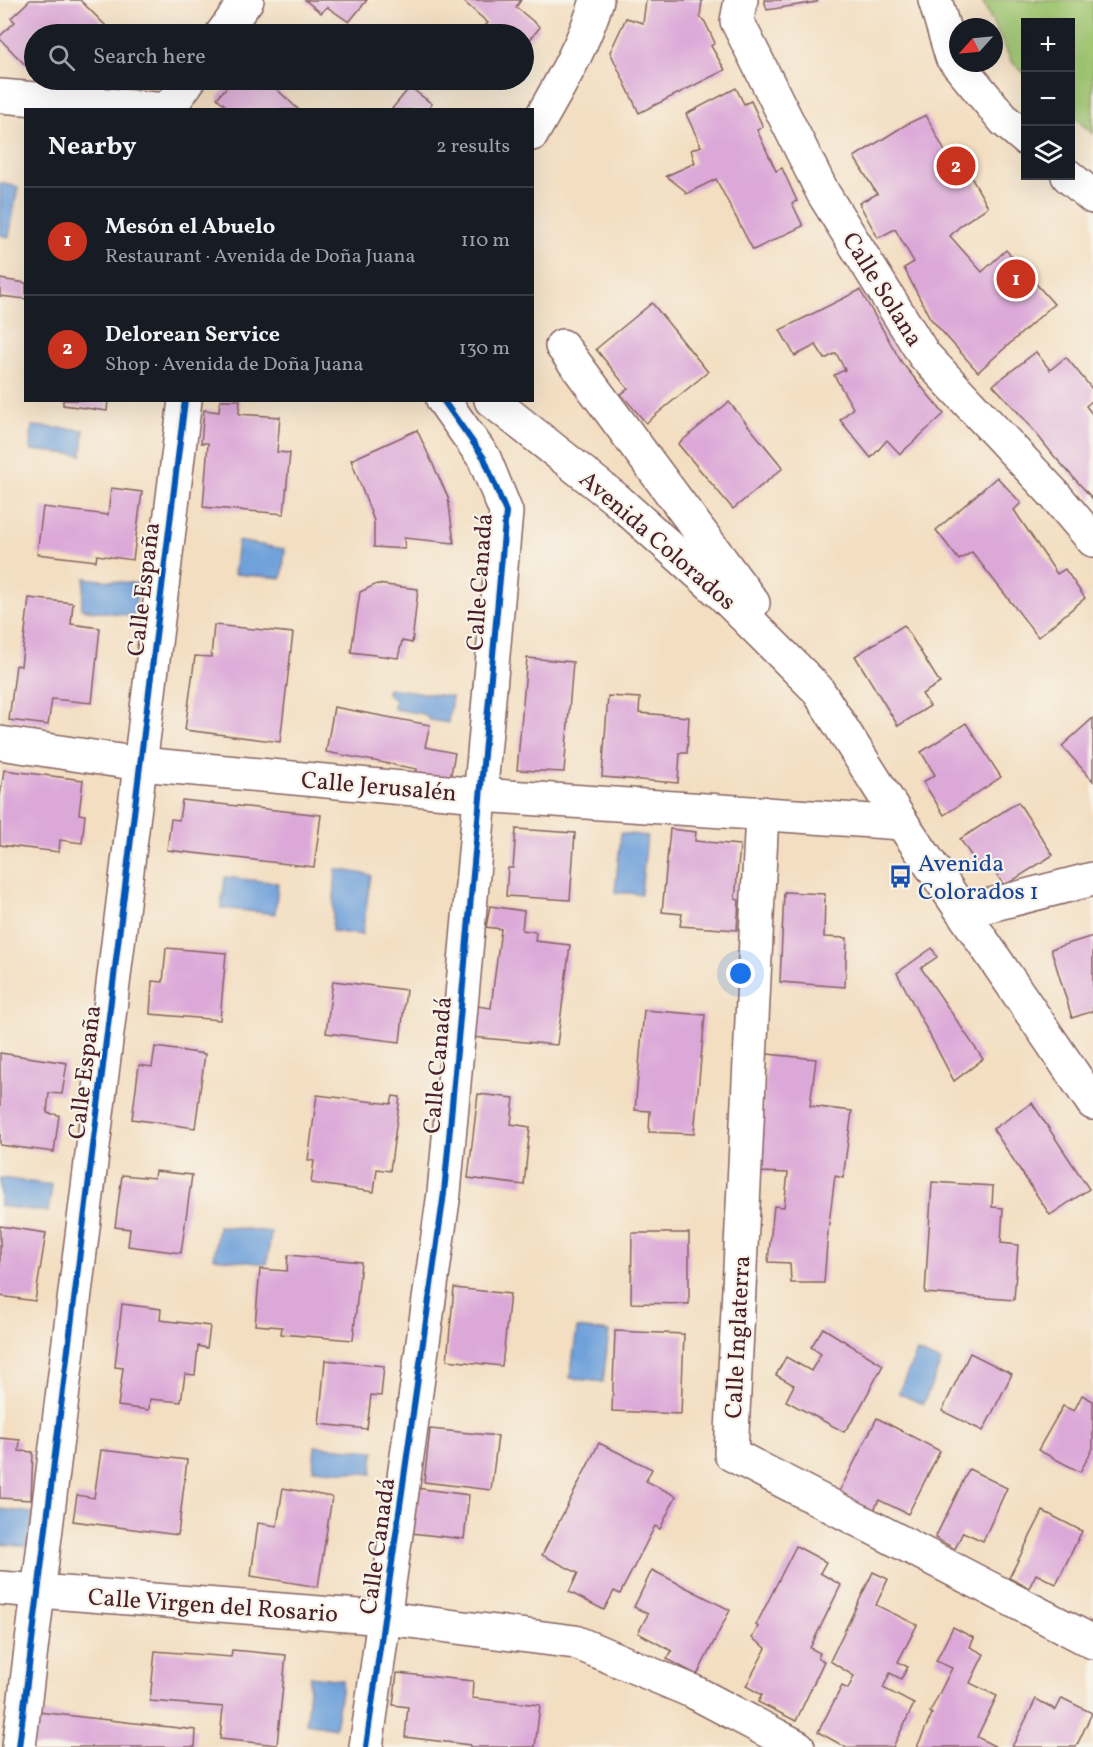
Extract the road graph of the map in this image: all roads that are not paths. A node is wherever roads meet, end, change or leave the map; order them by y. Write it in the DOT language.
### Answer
graph roads {
  1 [pos="247,0"];
  2 [pos="597,0"];
  3 [pos="741,0"];
  4 [pos="935,0"];
  5 [pos="229,24"];
  6 [pos="182,90"];
  7 [pos="0,96"];
  8 [pos="155,108"];
  9 [pos="169,108"];
  10 [pos="534,130"];
  11 [pos="1021,135"];
  12 [pos="1073,180"];
  13 [pos="1093,197"];
  14 [pos="562,346"];
  15 [pos="185,402"];
  16 [pos="444,402"];
  17 [pos="494,402"];
  18 [pos="1093,540"];
  19 [pos="817,689"];
  20 [pos="0,743"];
  21 [pos="140,764"];
  22 [pos="479,795"];
  23 [pos="762,813"];
  24 [pos="902,823"];
  25 [pos="1093,879"];
  26 [pos="963,912"];
  27 [pos="1093,1103"];
  28 [pos="0,1588"];
  29 [pos="37,1592"];
  30 [pos="385,1618"];
  31 [pos="1093,1641"];
  32 [pos="19,1747"];
  33 [pos="366,1747"];
  34 [pos="798,1747"];
  1 -- 5 [label="street"];
  2 -- 10 [label="street"];
  3 -- 18 [label="street, Calle Solana"];
  4 -- 11 [label="street"];
  6 -- 9 [label="street"];
  7 -- 8 [label="street"];
  12 -- 13 [label="street"];
  14 -- 19 [label="street, Avenida Colorados"];
  15 -- 21 [label="street, Calle España"];
  16 -- 22 [label="street, Calle Canadá"];
  17 -- 19 [label="street, Avenida Colorados"];
  19 -- 24 [label="street, Avenida Colorados"];
  20 -- 21 [label="street, Calle Jerusalén"];
  21 -- 22 [label="street, Calle Jerusalén"];
  21 -- 29 [label="street, Calle España"];
  22 -- 23 [label="street, Calle Jerusalén"];
  22 -- 30 [label="street, Calle Canadá"];
  23 -- 24 [label="street, Calle Jerusalén"];
  23 -- 31 [label="street, Calle Inglaterra"];
  24 -- 26 [label="street, Avenida Colorados"];
  25 -- 26 [label="street"];
  26 -- 27 [label="street, Avenida Colorados"];
  28 -- 29 [label="street, Calle Virgen del Rosario"];
  29 -- 30 [label="street, Calle Virgen del Rosario"];
  29 -- 32 [label="street, Calle España"];
  30 -- 33 [label="street, Calle Canadá"];
  30 -- 34 [label="street, Calle Virgen del Rosario"];
}
